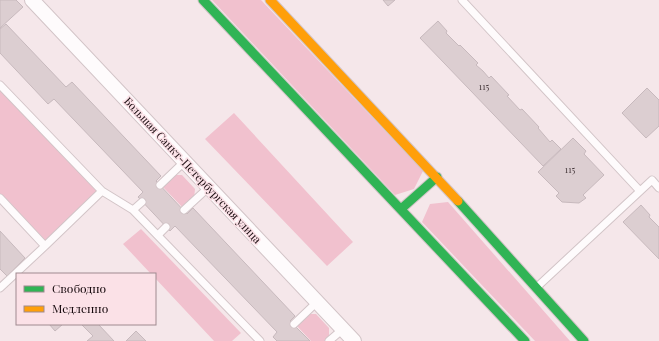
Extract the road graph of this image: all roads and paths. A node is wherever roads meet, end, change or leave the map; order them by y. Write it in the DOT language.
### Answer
graph roads {
  1 [pos="32,0"];
  2 [pos="203,0"];
  3 [pos="270,0"];
  4 [pos="462,0"];
  5 [pos="0,85"];
  6 [pos="185,162"];
  7 [pos="437,177"];
  8 [pos="160,185"];
  9 [pos="209,186"];
  10 [pos="659,188"];
  11 [pos="102,191"];
  12 [pos="640,191"];
  13 [pos="0,198"];
  14 [pos="142,202"];
  15 [pos="401,209"];
  16 [pos="134,210"];
  17 [pos="184,210"];
  18 [pos="166,227"];
  19 [pos="158,235"];
  20 [pos="45,246"];
  21 [pos="16,273"];
  22 [pos="16,273"];
  23 [pos="537,287"];
  24 [pos="0,288"];
  25 [pos="318,302"];
  26 [pos="294,324"];
  27 [pos="343,328"];
  28 [pos="260,341"];
  29 [pos="329,341"];
  30 [pos="354,341"];
  31 [pos="525,341"];
  32 [pos="584,341"];
  1 -- 6 [label="street, Большая Санкт-Петербургская улица"];
  2 -- 15 [label="main road"];
  3 -- 7 [label="main road"];
  4 -- 12 [label="lane"];
  5 -- 11 [label="lane"];
  6 -- 8 [label="lane"];
  6 -- 9 [label="street, Большая Санкт-Петербургская улица"];
  7 -- 15 [label="main road"];
  7 -- 23 [label="main road"];
  9 -- 17 [label="lane"];
  9 -- 25 [label="street, Большая Санкт-Петербургская улица"];
  10 -- 12 [label="lane"];
  11 -- 16 [label="lane"];
  11 -- 20 [label="lane"];
  12 -- 23 [label="lane"];
  13 -- 20 [label="lane"];
  14 -- 16 [label="lane"];
  15 -- 31 [label="main road"];
  16 -- 19 [label="lane"];
  18 -- 19 [label="lane"];
  19 -- 28 [label="lane"];
  20 -- 22 [label="lane"];
  21 -- 24 [label="lane"];
  23 -- 32 [label="main road"];
  25 -- 26 [label="lane"];
  25 -- 27 [label="street, Большая Санкт-Петербургская улица"];
  27 -- 29 [label="lane"];
  27 -- 30 [label="street, Большая Санкт-Петербургская улица"];
}
